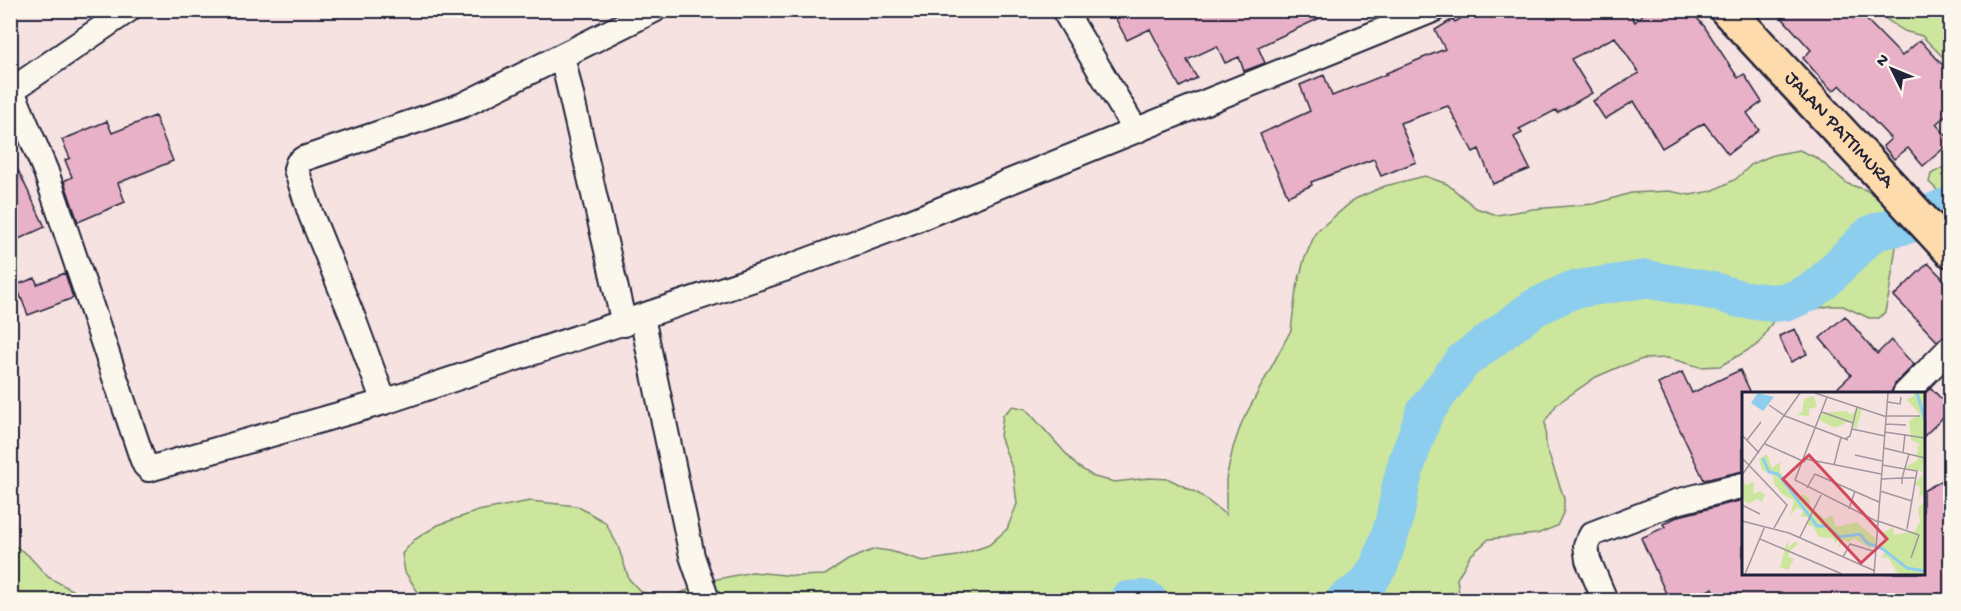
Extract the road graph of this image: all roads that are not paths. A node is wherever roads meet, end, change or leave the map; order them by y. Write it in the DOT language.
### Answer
graph roads {
  1 [pos="128,10"];
  2 [pos="654,10"];
  3 [pos="1064,10"];
  4 [pos="1433,10"];
  5 [pos="1727,10"];
  6 [pos="562,56"];
  7 [pos="11,88"];
  8 [pos="1136,131"];
  9 [pos="20,137"];
  10 [pos="1942,241"];
  11 [pos="633,320"];
  12 [pos="1950,348"];
  13 [pos="1906,392"];
  14 [pos="384,402"];
  15 [pos="1742,485"];
  16 [pos="708,600"];
  17 [pos="1605,600"];
  1 -- 7 [label="street"];
  2 -- 6 [label="street"];
  3 -- 8 [label="street"];
  4 -- 8 [label="street"];
  5 -- 10 [label="main road, JALAN PATTIMURA"];
  6 -- 11 [label="street"];
  6 -- 14 [label="street"];
  7 -- 9 [label="street"];
  8 -- 11 [label="street"];
  9 -- 14 [label="street"];
  11 -- 14 [label="street"];
  11 -- 16 [label="street"];
  12 -- 13 [label="street"];
  15 -- 17 [label="street"];
}
